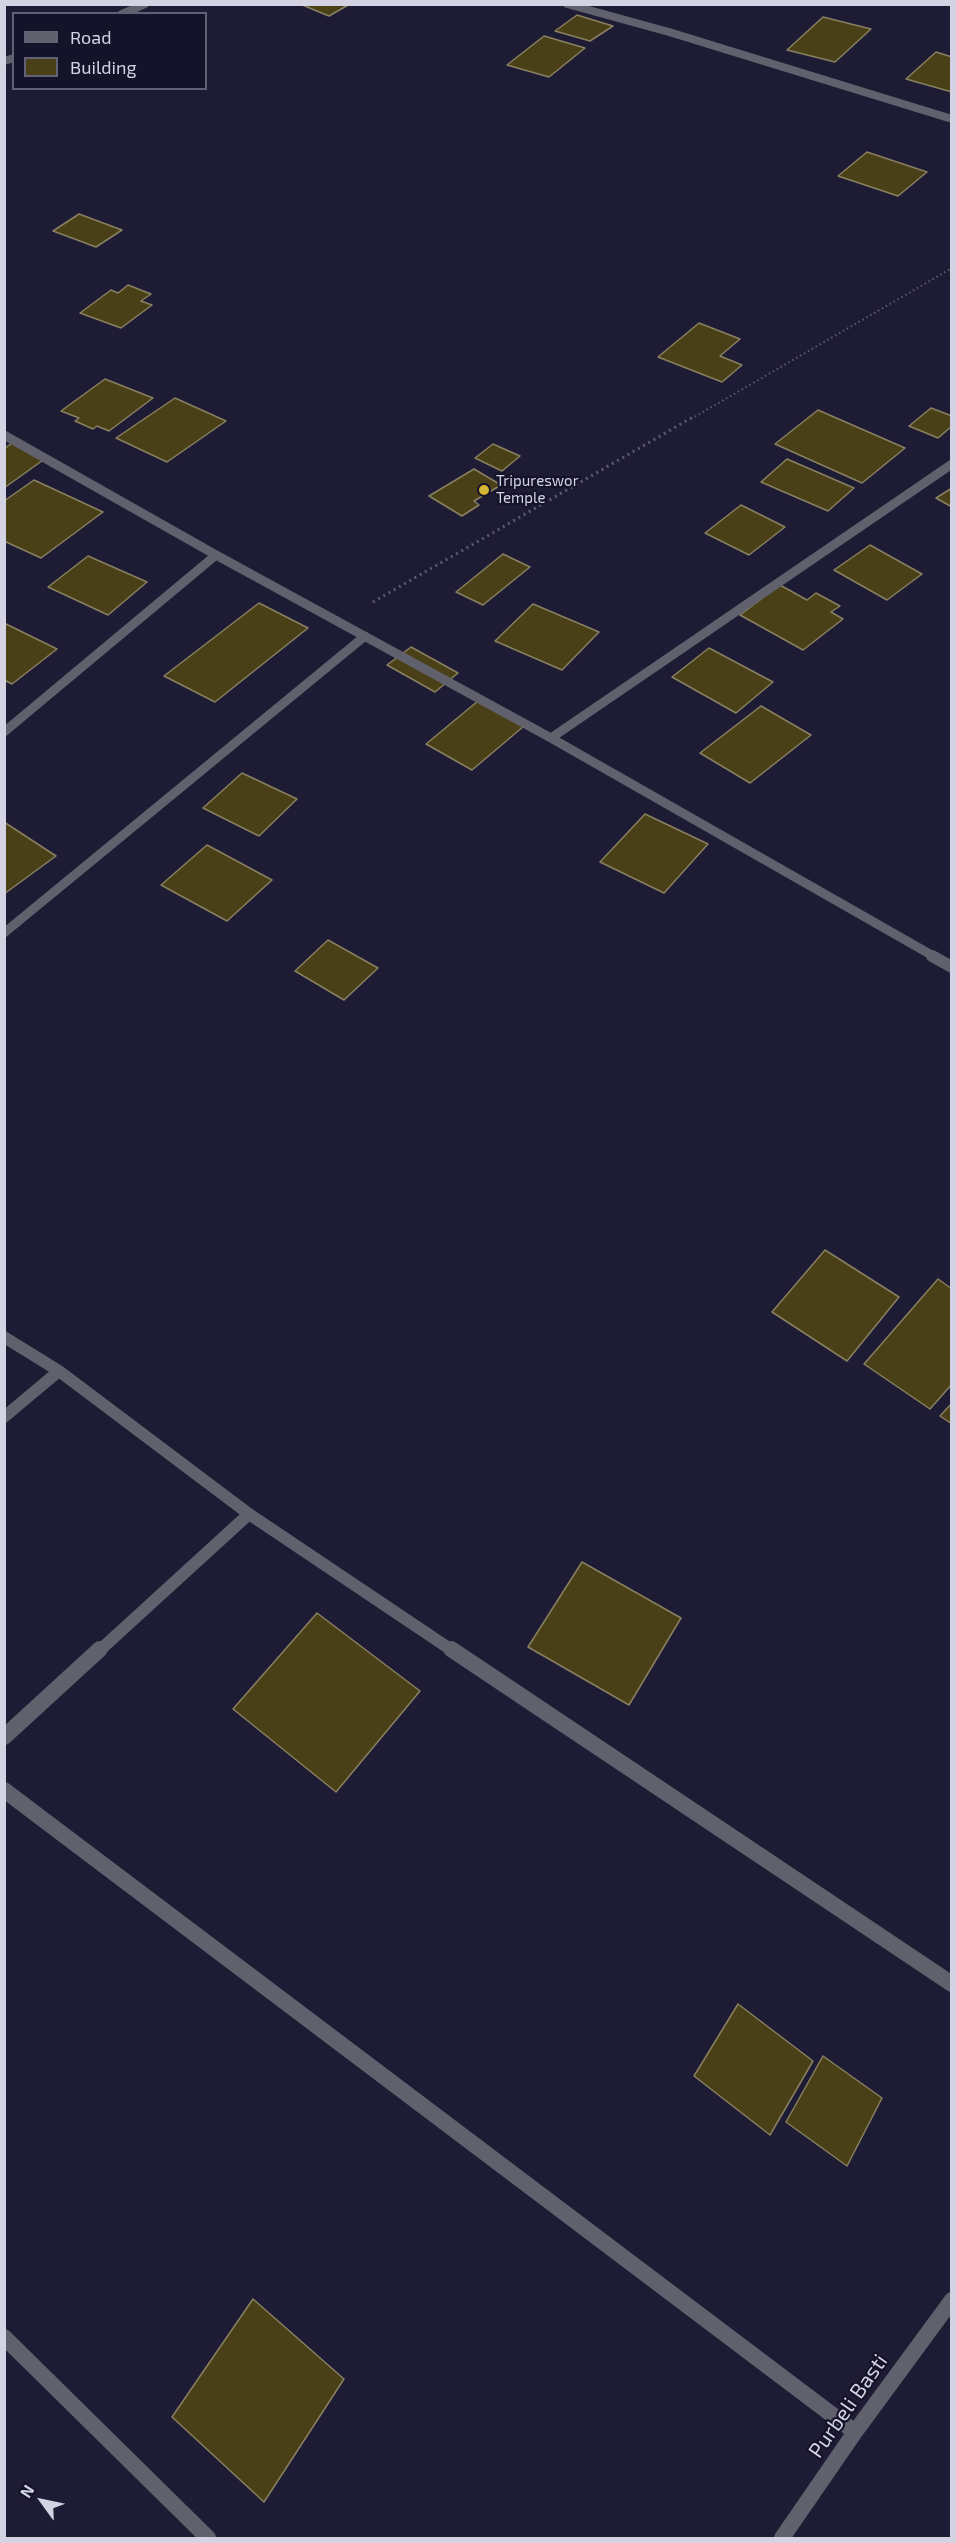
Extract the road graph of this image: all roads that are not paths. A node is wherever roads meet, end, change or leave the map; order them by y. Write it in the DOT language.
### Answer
graph roads {
  1 [pos="145,4"];
  2 [pos="567,4"];
  3 [pos="127,12"];
  4 [pos="951,119"];
  5 [pos="4,435"];
  6 [pos="951,464"];
  7 [pos="216,555"];
  8 [pos="365,636"];
  9 [pos="4,732"];
  10 [pos="551,738"];
  11 [pos="4,933"];
  12 [pos="951,967"];
  13 [pos="4,1337"];
  14 [pos="59,1371"];
  15 [pos="4,1417"];
  16 [pos="249,1514"];
  17 [pos="4,1737"];
  18 [pos="4,1790"];
  19 [pos="951,1984"];
  20 [pos="951,2300"];
  21 [pos="4,2337"];
  22 [pos="855,2432"];
  23 [pos="208,2538"];
  24 [pos="782,2538"];
  1 -- 3 [label="street"];
  2 -- 4 [label="street"];
  5 -- 7 [label="street"];
  6 -- 10 [label="street"];
  7 -- 8 [label="street"];
  7 -- 9 [label="street"];
  8 -- 10 [label="street"];
  8 -- 11 [label="street"];
  10 -- 12 [label="street"];
  13 -- 14 [label="street"];
  14 -- 15 [label="street"];
  14 -- 16 [label="street"];
  16 -- 17 [label="street"];
  16 -- 19 [label="street"];
  18 -- 22 [label="street"];
  20 -- 22 [label="street, Purbeli Basti"];
  21 -- 23 [label="street"];
  22 -- 24 [label="street, Purbeli Basti"];
}
